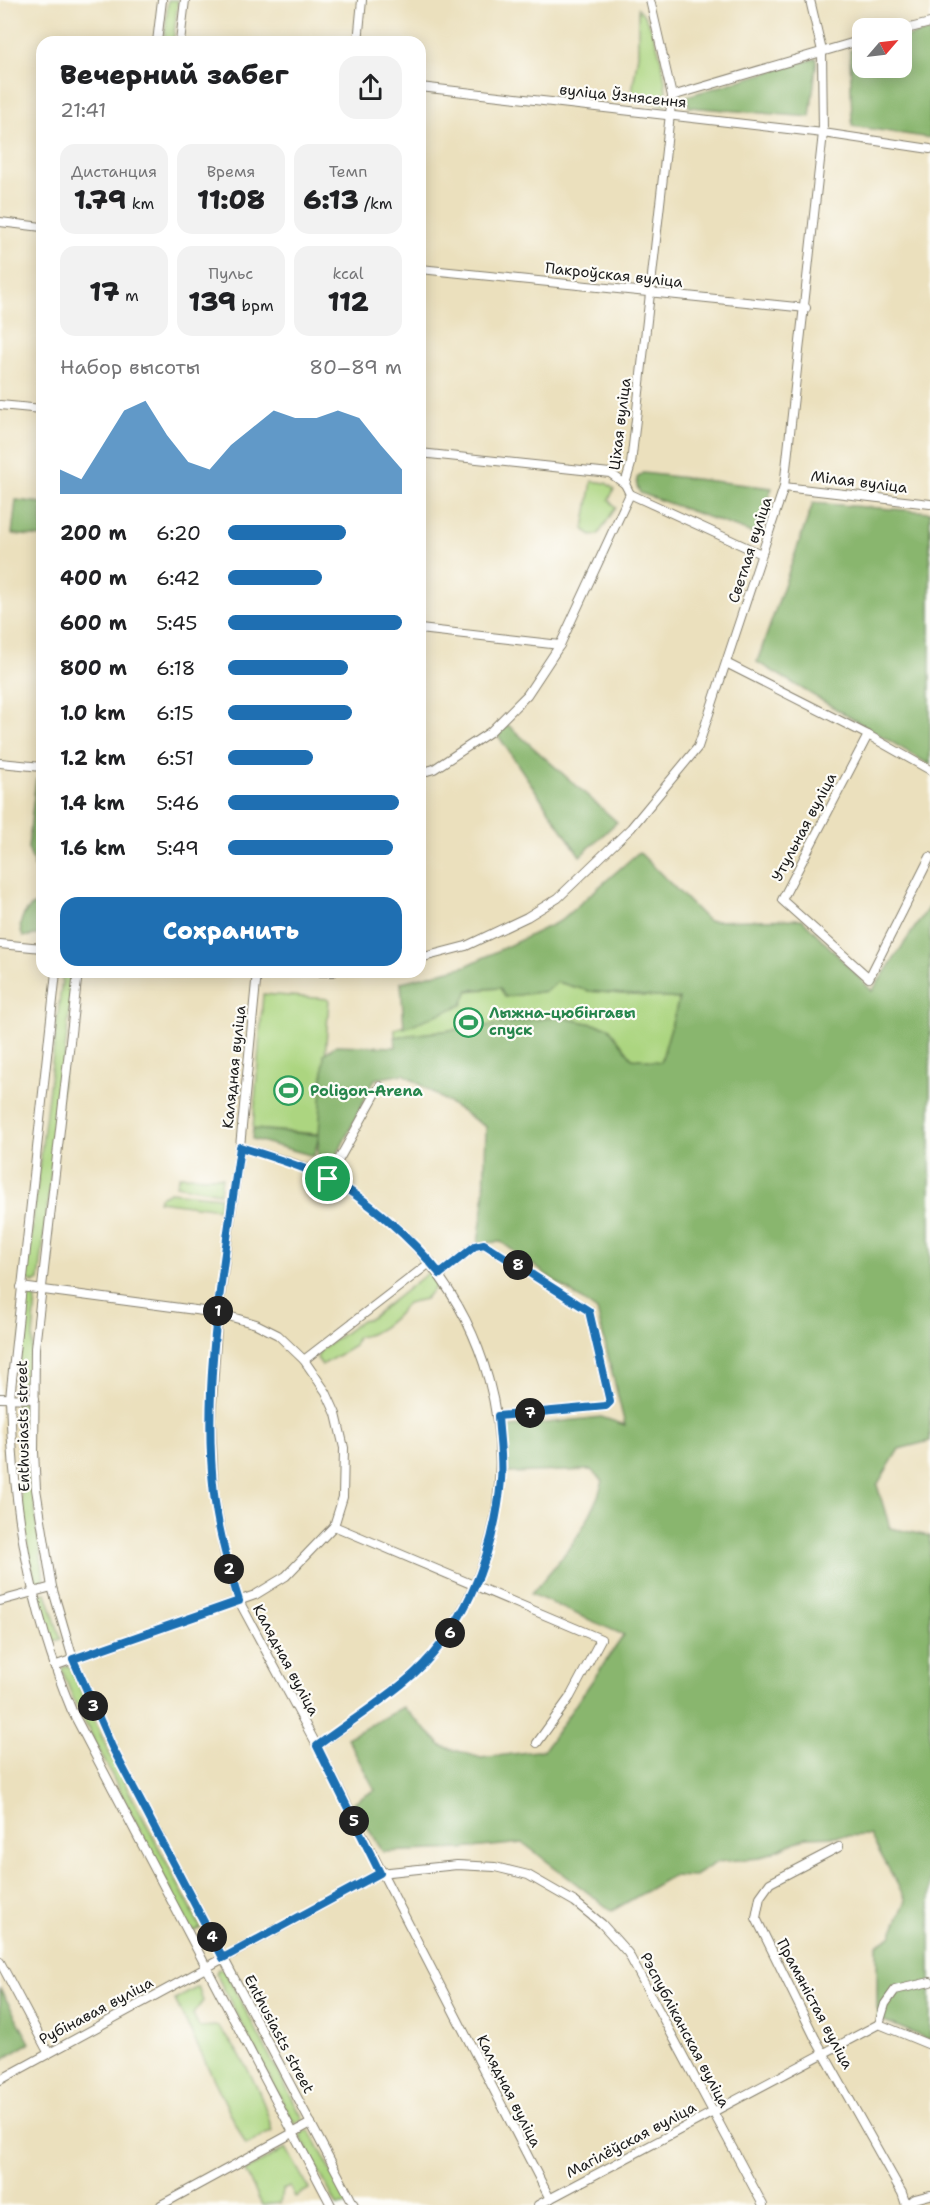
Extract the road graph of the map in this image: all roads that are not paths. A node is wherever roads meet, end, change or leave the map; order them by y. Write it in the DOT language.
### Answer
graph roads {
  1 [pos="162,0"];
  2 [pos="184,0"];
  3 [pos="362,0"];
  4 [pos="650,0"];
  5 [pos="810,0"];
  6 [pos="930,23"];
  7 [pos="912,28"];
  8 [pos="158,36"];
  9 [pos="181,36"];
  10 [pos="359,36"];
  11 [pos="852,43"];
  12 [pos="822,51"];
  13 [pos="426,88"];
  14 [pos="672,96"];
  15 [pos="670,115"];
  16 [pos="823,133"];
  17 [pos="930,149"];
  18 [pos="0,222"];
  19 [pos="36,226"];
  20 [pos="426,270"];
  21 [pos="649,292"];
  22 [pos="806,308"];
  23 [pos="0,405"];
  24 [pos="36,408"];
  25 [pos="426,454"];
  26 [pos="625,484"];
  27 [pos="784,487"];
  28 [pos="630,494"];
  29 [pos="930,504"];
  30 [pos="761,554"];
  31 [pos="426,630"];
  32 [pos="560,645"];
  33 [pos="728,664"];
  34 [pos="868,735"];
  35 [pos="0,763"];
  36 [pos="36,766"];
  37 [pos="930,770"];
  38 [pos="426,771"];
  39 [pos="930,857"];
  40 [pos="0,945"];
  41 [pos="36,948"];
  42 [pos="426,956"];
  43 [pos="55,978"];
  44 [pos="77,978"];
  45 [pos="256,978"];
  46 [pos="380,1086"];
  47 [pos="240,1147"];
  48 [pos="328,1179"];
  49 [pos="431,1262"];
  50 [pos="440,1274"];
  51 [pos="21,1287"];
  52 [pos="43,1291"];
  53 [pos="218,1313"];
  54 [pos="304,1360"];
  55 [pos="0,1398"];
  56 [pos="10,1398"];
  57 [pos="35,1399"];
  58 [pos="498,1416"];
  59 [pos="334,1526"];
  60 [pos="476,1586"];
  61 [pos="52,1587"];
  62 [pos="33,1593"];
  63 [pos="0,1601"];
  64 [pos="239,1601"];
  65 [pos="73,1659"];
  66 [pos="54,1666"];
  67 [pos="537,1743"];
  68 [pos="317,1746"];
  69 [pos="839,1847"];
  70 [pos="380,1873"];
  71 [pos="223,1958"];
  72 [pos="0,1962"];
  73 [pos="205,1967"];
  74 [pos="930,1982"];
  75 [pos="879,2024"];
  76 [pos="930,2045"];
  77 [pos="48,2052"];
  78 [pos="825,2053"];
  79 [pos="0,2080"];
  80 [pos="713,2112"];
  81 [pos="311,2123"];
  82 [pos="292,2133"];
  83 [pos="930,2195"];
  84 [pos="550,2199"];
  85 [pos="161,2205"];
  86 [pos="331,2205"];
  87 [pos="354,2205"];
  88 [pos="538,2205"];
  89 [pos="763,2205"];
  90 [pos="907,2205"];
  1 -- 8 [label="street"];
  2 -- 9 [label="street"];
  3 -- 10 [label="street"];
  4 -- 14 [label="street, Ціхая вуліца"];
  5 -- 12 [label="street, Светлая вуліца"];
  6 -- 7 [label="street"];
  11 -- 12 [label="street, вуліца Ўзнясення"];
  12 -- 14 [label="street, вуліца Ўзнясення"];
  12 -- 16 [label="street, Светлая вуліца"];
  13 -- 15 [label="street, вуліца Ўзнясення"];
  14 -- 15 [label="street, Ціхая вуліца"];
  15 -- 16 [label="street, вуліца Ўзнясення"];
  15 -- 21 [label="street, Ціхая вуліца"];
  16 -- 17 [label="street"];
  16 -- 22 [label="street, Светлая вуліца"];
  18 -- 19 [label="street"];
  20 -- 21 [label="street, Пакроўская вуліца"];
  21 -- 22 [label="street, Пакроўская вуліца"];
  21 -- 26 [label="street, Ціхая вуліца"];
  22 -- 27 [label="street, Светлая вуліца"];
  23 -- 24 [label="street"];
  25 -- 26 [label="street"];
  26 -- 28 [label="street, Ціхая вуліца"];
  27 -- 29 [label="street, Мілая вуліца"];
  27 -- 30 [label="street, Светлая вуліца"];
  28 -- 30 [label="street"];
  28 -- 32 [label="street"];
  30 -- 33 [label="street, Светлая вуліца"];
  31 -- 32 [label="street"];
  32 -- 38 [label="street"];
  33 -- 34 [label="street"];
  33 -- 42 [label="street, Светлая вуліца"];
  34 -- 37 [label="street"];
  34 -- 39 [label="street, Утульная вуліца"];
  35 -- 36 [label="street"];
  40 -- 41 [label="street"];
  43 -- 51 [label="street, Enthusiasts street"];
  44 -- 52 [label="street, Enthusiasts street"];
  45 -- 47 [label="street, Калядная вуліца"];
  46 -- 48 [label="street"];
  47 -- 48 [label="street"];
  47 -- 53 [label="street, Калядная вуліца"];
  48 -- 49 [label="street"];
  49 -- 50 [label="street"];
  49 -- 54 [label="street"];
  50 -- 58 [label="street"];
  50 -- 58 [label="street"];
  51 -- 52 [label="street"];
  51 -- 56 [label="street, Enthusiasts street"];
  52 -- 53 [label="street"];
  52 -- 57 [label="street, Enthusiasts street"];
  53 -- 54 [label="street"];
  53 -- 64 [label="street, Калядная вуліца"];
  54 -- 59 [label="street"];
  55 -- 56 [label="street"];
  56 -- 57 [label="street"];
  56 -- 62 [label="street, Enthusiasts street"];
  57 -- 61 [label="street, Enthusiasts street"];
  58 -- 60 [label="street"];
  59 -- 60 [label="street"];
  59 -- 64 [label="street"];
  60 -- 67 [label="street"];
  60 -- 68 [label="street"];
  61 -- 62 [label="street"];
  61 -- 65 [label="street, Enthusiasts street"];
  62 -- 63 [label="street"];
  62 -- 66 [label="street, Enthusiasts street"];
  64 -- 65 [label="street"];
  64 -- 68 [label="street, Калядная вуліца"];
  65 -- 66 [label="street"];
  65 -- 71 [label="street, Enthusiasts street"];
  66 -- 73 [label="street, Enthusiasts street"];
  68 -- 70 [label="street, Калядная вуліца"];
  69 -- 78 [label="street, Прамяністая вуліца"];
  70 -- 71 [label="street, Рэспубліканская вуліца"];
  70 -- 80 [label="street, Рэспубліканская вуліца"];
  70 -- 84 [label="street, Калядная вуліца"];
  71 -- 73 [label="street, Рубінавая вуліца"];
  71 -- 81 [label="street, Enthusiasts street"];
  72 -- 77 [label="street"];
  73 -- 77 [label="street, Рубінавая вуліца"];
  73 -- 82 [label="street, Enthusiasts street"];
  74 -- 75 [label="street"];
  75 -- 76 [label="street"];
  75 -- 78 [label="street, Магілёўская вуліца"];
  77 -- 79 [label="street, Рубінавая вуліца"];
  78 -- 80 [label="street, Магілёўская вуліца"];
  78 -- 90 [label="street, Прамяністая вуліца"];
  80 -- 84 [label="street, Магілёўская вуліца"];
  80 -- 89 [label="street, Рэспубліканская вуліца"];
  81 -- 82 [label="street"];
  81 -- 87 [label="street, Enthusiasts street"];
  82 -- 85 [label="street"];
  82 -- 86 [label="street, Enthusiasts street"];
  83 -- 90 [label="street"];
  84 -- 88 [label="street, Магілёўская вуліца"];
}
